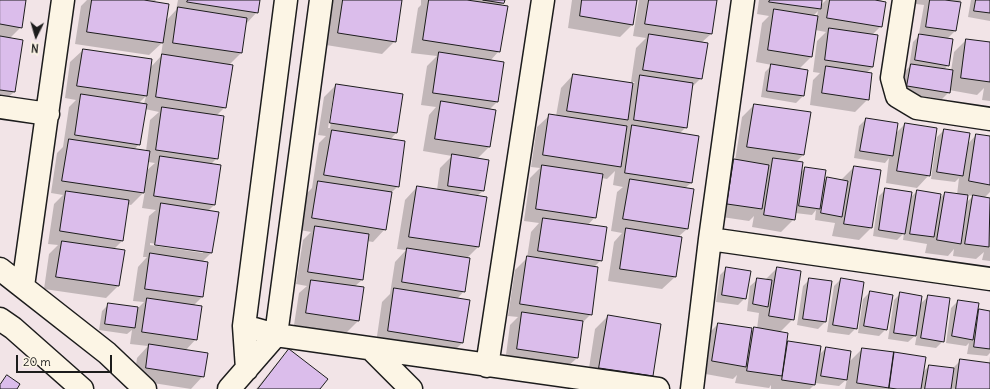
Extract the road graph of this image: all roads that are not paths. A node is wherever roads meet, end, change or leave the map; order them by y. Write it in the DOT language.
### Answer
graph roads {
  1 [pos="63,0"];
  2 [pos="286,0"];
  3 [pos="321,0"];
  4 [pos="543,0"];
  5 [pos="743,0"];
  6 [pos="904,0"];
  7 [pos="283,26"];
  8 [pos="317,30"];
  9 [pos="0,107"];
  10 [pos="48,114"];
  11 [pos="990,119"];
  12 [pos="268,140"];
  13 [pos="301,144"];
  14 [pos="257,221"];
  15 [pos="290,226"];
  16 [pos="710,239"];
  17 [pos="0,269"];
  18 [pos="990,279"];
  19 [pos="23,286"];
  20 [pos="0,319"];
  21 [pos="244,326"];
  22 [pos="276,335"];
  23 [pos="371,349"];
  24 [pos="487,366"];
  25 [pos="247,369"];
  26 [pos="82,389"];
  27 [pos="145,389"];
  28 [pos="229,389"];
  29 [pos="411,389"];
  30 [pos="658,389"];
  31 [pos="692,389"];
  1 -- 10 [label="street"];
  2 -- 7 [label="street"];
  3 -- 8 [label="street"];
  4 -- 24 [label="street"];
  5 -- 16 [label="street"];
  6 -- 11 [label="street"];
  7 -- 8 [label="street"];
  7 -- 12 [label="street"];
  8 -- 13 [label="street"];
  9 -- 10 [label="street"];
  10 -- 19 [label="street"];
  12 -- 13 [label="street"];
  12 -- 14 [label="street"];
  13 -- 15 [label="street"];
  14 -- 15 [label="street"];
  14 -- 21 [label="street"];
  15 -- 22 [label="street"];
  16 -- 18 [label="street"];
  16 -- 31 [label="street"];
  17 -- 19 [label="street"];
  19 -- 27 [label="street"];
  20 -- 26 [label="street"];
  21 -- 22 [label="street"];
  21 -- 25 [label="street"];
  22 -- 23 [label="street"];
  22 -- 25 [label="street"];
  23 -- 24 [label="street"];
  23 -- 29 [label="street"];
  24 -- 30 [label="street"];
  25 -- 28 [label="street"];
}
